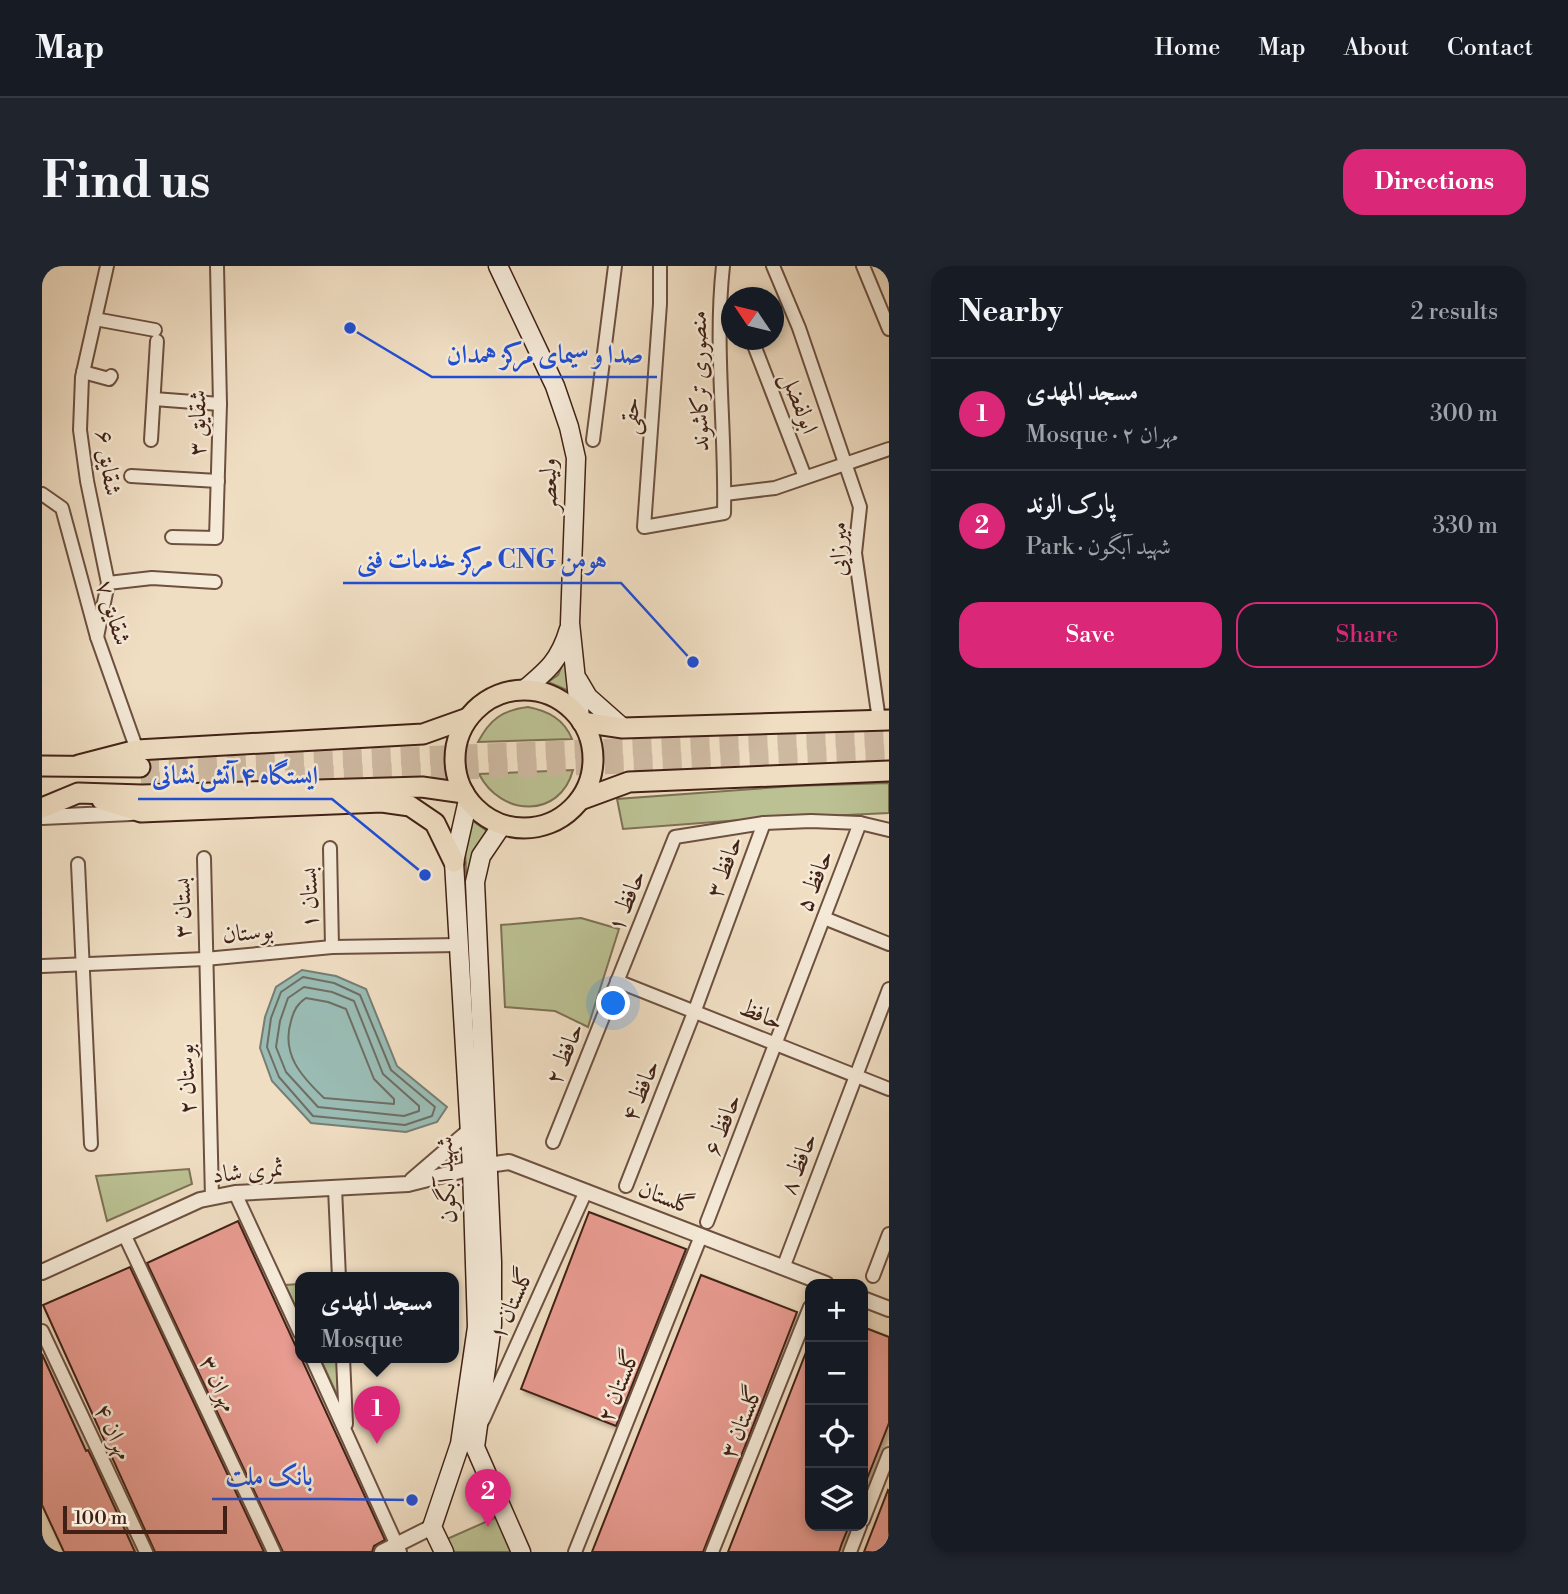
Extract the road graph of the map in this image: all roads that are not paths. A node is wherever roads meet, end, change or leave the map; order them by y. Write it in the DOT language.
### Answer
graph roads {
  1 [pos="107,266"];
  2 [pos="217,266"];
  3 [pos="498,266"];
  4 [pos="615,266"];
  5 [pos="660,266"];
  6 [pos="723,266"];
  7 [pos="773,266"];
  8 [pos="863,266"];
  9 [pos="95,319"];
  10 [pos="889,329"];
  11 [pos="756,350"];
  12 [pos="83,372"];
  13 [pos="111,376"];
  14 [pos="154,399"];
  15 [pos="220,404"];
  16 [pos="151,440"];
  17 [pos="593,440"];
  18 [pos="889,449"];
  19 [pos="845,463"];
  20 [pos="131,476"];
  21 [pos="805,477"];
  22 [pos="218,481"];
  23 [pos="725,494"];
  24 [pos="42,495"];
  25 [pos="724,513"];
  26 [pos="173,537"];
  27 [pos="215,582"];
  28 [pos="108,583"];
  29 [pos="570,623"];
  30 [pos="97,637"];
  31 [pos="576,678"];
  32 [pos="524,690"];
  33 [pos="468,718"];
  34 [pos="581,720"];
  35 [pos="884,720"];
  36 [pos="622,728"];
  37 [pos="42,766"];
  38 [pos="139,766"];
  39 [pos="889,771"];
  40 [pos="78,793"];
  41 [pos="42,795"];
  42 [pos="466,796"];
  43 [pos="580,800"];
  44 [pos="42,808"];
  45 [pos="141,812"];
  46 [pos="42,817"];
  47 [pos="764,823"];
  48 [pos="860,823"];
  49 [pos="502,825"];
  50 [pos="889,830"];
  51 [pos="675,837"];
  52 [pos="330,848"];
  53 [pos="204,858"];
  54 [pos="454,862"];
  55 [pos="78,864"];
  56 [pos="824,918"];
  57 [pos="889,944"];
  58 [pos="458,945"];
  59 [pos="332,947"];
  60 [pos="205,959"];
  61 [pos="82,964"];
  62 [pos="42,966"];
  63 [pos="617,981"];
  64 [pos="889,989"];
  65 [pos="695,1010"];
  66 [pos="482,1032"];
  67 [pos="464,1034"];
  68 [pos="777,1044"];
  69 [pos="855,1076"];
  70 [pos="889,1089"];
  71 [pos="469,1130"];
  72 [pos="553,1142"];
  73 [pos="91,1144"];
  74 [pos="480,1166"];
  75 [pos="408,1184"];
  76 [pos="626,1186"];
  77 [pos="335,1188"];
  78 [pos="586,1191"];
  79 [pos="235,1193"];
  80 [pos="212,1198"];
  81 [pos="707,1222"];
  82 [pos="124,1234"];
  83 [pos="889,1234"];
  84 [pos="701,1236"];
  85 [pos="783,1268"];
  86 [pos="42,1272"];
  87 [pos="339,1272"];
  88 [pos="873,1276"];
  89 [pos="810,1279"];
  90 [pos="868,1301"];
  91 [pos="889,1309"];
  92 [pos="805,1320"];
  93 [pos="295,1321"];
  94 [pos="42,1331"];
  95 [pos="314,1363"];
  96 [pos="343,1363"];
  97 [pos="346,1432"];
  98 [pos="469,1433"];
  99 [pos="478,1454"];
  100 [pos="889,1454"];
  101 [pos="457,1456"];
  102 [pos="868,1507"];
  103 [pos="432,1527"];
  104 [pos="858,1531"];
  105 [pos="398,1548"];
  106 [pos="146,1552"];
  107 [pos="274,1552"];
  108 [pos="382,1552"];
  109 [pos="444,1552"];
  110 [pos="522,1552"];
  111 [pos="575,1552"];
  112 [pos="712,1552"];
  113 [pos="850,1552"];
  1 -- 9 [label="street, شقایق ۶"];
  2 -- 15 [label="street, شقایق ۳"];
  3 -- 29 [label="main road, ولیعصر"];
  4 -- 17 [label="street, ولیعصر"];
  5 -- 25 [label="street, حقی"];
  6 -- 23 [label="street, منصوری ترکاشوند"];
  7 -- 19 [label="street, میرزایی"];
  8 -- 10 [label="street"];
  9 -- 12 [label="street, شقایق ۶"];
  9 -- 14 [label="street"];
  11 -- 21 [label="street, ابولفضل"];
  12 -- 13 [label="street"];
  12 -- 28 [label="street, شقایق ۶"];
  14 -- 15 [label="street"];
  14 -- 16 [label="street"];
  15 -- 22 [label="street, شقایق ۳"];
  18 -- 19 [label="street"];
  19 -- 21 [label="street"];
  19 -- 35 [label="street, میرزایی"];
  20 -- 22 [label="street"];
  21 -- 23 [label="street"];
  22 -- 26 [label="street, شقایق ۳"];
  23 -- 25 [label="street, منصوری ترکاشوند"];
  24 -- 30 [label="street, شقایق ۷"];
  27 -- 28 [label="street"];
  28 -- 30 [label="street"];
  29 -- 31 [label="main road, ولیعصر"];
  29 -- 32 [label="main road"];
  30 -- 38 [label="street, شقایق ۷"];
  31 -- 34 [label="main road, ولیعصر"];
  31 -- 36 [label="main road"];
  32 -- 33 [label="highway"];
  32 -- 34 [label="highway"];
  33 -- 38 [label="highway"];
  33 -- 42 [label="highway"];
  34 -- 36 [label="highway"];
  34 -- 43 [label="highway"];
  35 -- 36 [label="highway"];
  37 -- 38 [label="highway"];
  38 -- 40 [label="highway"];
  39 -- 43 [label="highway"];
  40 -- 41 [label="highway"];
  40 -- 42 [label="highway"];
  40 -- 44 [label="highway"];
  40 -- 45 [label="highway"];
  42 -- 49 [label="highway"];
  42 -- 54 [label="main road, شهید آبگون"];
  43 -- 49 [label="highway"];
  45 -- 46 [label="street"];
  45 -- 54 [label="highway"];
  47 -- 48 [label="street, حافظ ۵"];
  47 -- 51 [label="street, حافظ ۳"];
  47 -- 65 [label="street, حافظ ۳"];
  48 -- 50 [label="street"];
  48 -- 56 [label="street, حافظ ۵"];
  49 -- 66 [label="main road, شهید آبگون"];
  51 -- 63 [label="street, حافظ ۱"];
  52 -- 59 [label="street, بستان ۱"];
  53 -- 60 [label="street, بستان ۳"];
  54 -- 58 [label="main road, شهید آبگون"];
  55 -- 61 [label="street"];
  56 -- 57 [label="street"];
  56 -- 68 [label="street, حافظ ۵"];
  58 -- 59 [label="street, بوستان"];
  58 -- 67 [label="main road, شهید آبگون"];
  59 -- 60 [label="street, بوستان"];
  60 -- 61 [label="street, بوستان"];
  60 -- 80 [label="street, بوستان ۲"];
  61 -- 62 [label="street, بوستان"];
  61 -- 73 [label="street"];
  63 -- 65 [label="street, حافظ"];
  63 -- 72 [label="street, حافظ ۲"];
  64 -- 69 [label="street, حافظ ۸"];
  65 -- 68 [label="street, حافظ"];
  65 -- 76 [label="street, حافظ ۴"];
  66 -- 67 [label="main road"];
  66 -- 74 [label="main road, شهید آبگون"];
  67 -- 71 [label="main road, شهید آبگون"];
  68 -- 69 [label="street, حافظ"];
  68 -- 81 [label="street, حافظ ۶"];
  69 -- 70 [label="street, حافظ"];
  69 -- 85 [label="street, حافظ ۸"];
  71 -- 74 [label="main road, شهید آبگون"];
  71 -- 75 [label="street"];
  74 -- 75 [label="street, ثمری شاد"];
  74 -- 78 [label="street, گلستان"];
  74 -- 98 [label="main road, شهید آبگون"];
  75 -- 77 [label="street, ثمری شاد"];
  77 -- 79 [label="street, ثمری شاد"];
  77 -- 87 [label="street"];
  78 -- 84 [label="street, گلستان"];
  78 -- 98 [label="street, گلستان ۱"];
  79 -- 80 [label="street, ثمری شاد"];
  79 -- 93 [label="street"];
  80 -- 82 [label="street, ثمری شاد"];
  82 -- 86 [label="street, ثمری شاد"];
  82 -- 107 [label="street, مهران ۳"];
  83 -- 88 [label="street"];
  84 -- 85 [label="street, گلستان"];
  84 -- 111 [label="street, گلستان ۲"];
  85 -- 89 [label="street, گلستان"];
  90 -- 91 [label="street"];
  92 -- 112 [label="street, گلستان ۳"];
  94 -- 106 [label="street, مهران ۴"];
  95 -- 97 [label="street"];
  96 -- 97 [label="street"];
  97 -- 105 [label="street"];
  98 -- 99 [label="main road, شهید آبگون"];
  98 -- 101 [label="main road, شهید آبگون"];
  99 -- 101 [label="main road"];
  99 -- 110 [label="main road, شهید آبگون"];
  100 -- 102 [label="street"];
  101 -- 103 [label="main road, شهید آبگون"];
  103 -- 105 [label="street"];
  103 -- 109 [label="main road"];
  104 -- 113 [label="street"];
  105 -- 108 [label="street"];
}
